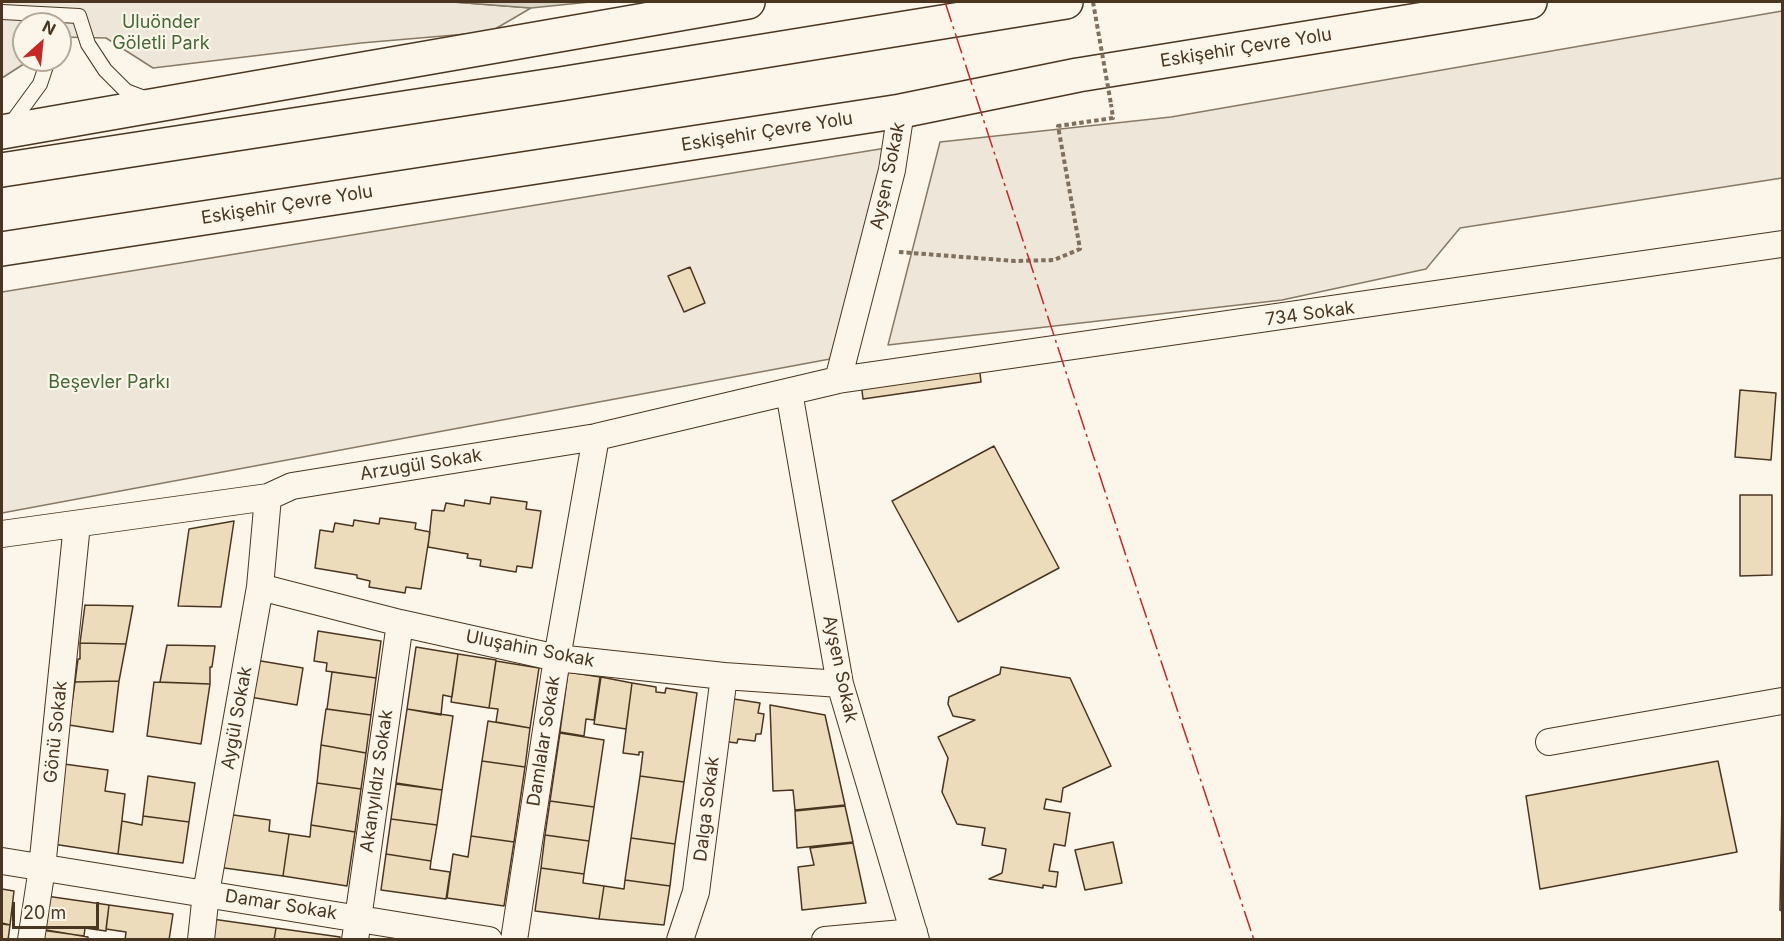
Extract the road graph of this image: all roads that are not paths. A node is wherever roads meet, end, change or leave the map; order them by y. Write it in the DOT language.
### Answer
graph roads {
  1 [pos="748,2"];
  2 [pos="1066,2"];
  3 [pos="1530,2"];
  4 [pos="72,17"];
  5 [pos="44,72"];
  6 [pos="159,104"];
  7 [pos="901,111"];
  8 [pos="3,132"];
  9 [pos="2,170"];
  10 [pos="1782,244"];
  11 [pos="2,249"];
  12 [pos="838,380"];
  13 [pos="789,392"];
  14 [pos="596,437"];
  15 [pos="268,497"];
  16 [pos="77,524"];
  17 [pos="2,534"];
  18 [pos="260,587"];
  19 [pos="400,623"];
  20 [pos="557,658"];
  21 [pos="724,676"];
  22 [pos="840,684"];
  23 [pos="1782,700"];
  24 [pos="1549,742"];
  25 [pos="2,861"];
  26 [pos="42,868"];
  27 [pos="206,893"];
  28 [pos="357,928"];
  29 [pos="915,936"];
  30 [pos="31,939"];
  31 [pos="201,939"];
  32 [pos="489,939"];
  33 [pos="514,939"];
  34 [pos="680,939"];
  35 [pos="825,939"];
  1 -- 6 [label="highway"];
  2 -- 9 [label="highway"];
  3 -- 7 [label="highway, Eskişehir Çevre Yolu"];
  4 -- 6 [label="lane"];
  5 -- 8 [label="lane"];
  6 -- 8 [label="highway"];
  7 -- 11 [label="highway, Eskişehir Çevre Yolu"];
  7 -- 12 [label="street, Ayşen Sokak"];
  10 -- 12 [label="street, 734 Sokak"];
  12 -- 13 [label="street, Arzugül Sokak"];
  13 -- 14 [label="street, Arzugül Sokak"];
  13 -- 22 [label="street, Ayşen Sokak"];
  14 -- 15 [label="street, Arzugül Sokak"];
  14 -- 20 [label="street, Damlalar Sokak"];
  15 -- 16 [label="street, Arzugül Sokak"];
  15 -- 18 [label="street, Aygül Sokak"];
  16 -- 17 [label="street, Arzugül Sokak"];
  16 -- 26 [label="street, Gönü Sokak"];
  18 -- 19 [label="street, Uluşahin Sokak"];
  18 -- 27 [label="street, Aygül Sokak"];
  19 -- 20 [label="street, Uluşahin Sokak"];
  19 -- 28 [label="street, Akanyıldız Sokak"];
  20 -- 21 [label="street, Uluşahin Sokak"];
  20 -- 33 [label="street, Damlalar Sokak"];
  21 -- 22 [label="street, Uluşahin Sokak"];
  21 -- 34 [label="street, Dalga Sokak"];
  22 -- 29 [label="street, Ayşen Sokak"];
  23 -- 24 [label="street"];
  25 -- 26 [label="street, Damar Sokak"];
  26 -- 27 [label="street, Damar Sokak"];
  26 -- 30 [label="street, Gönü Sokak"];
  27 -- 28 [label="street, Damar Sokak"];
  27 -- 31 [label="street, Aygül Sokak"];
  28 -- 32 [label="street, Damar Sokak"];
  29 -- 35 [label="street"];
}
